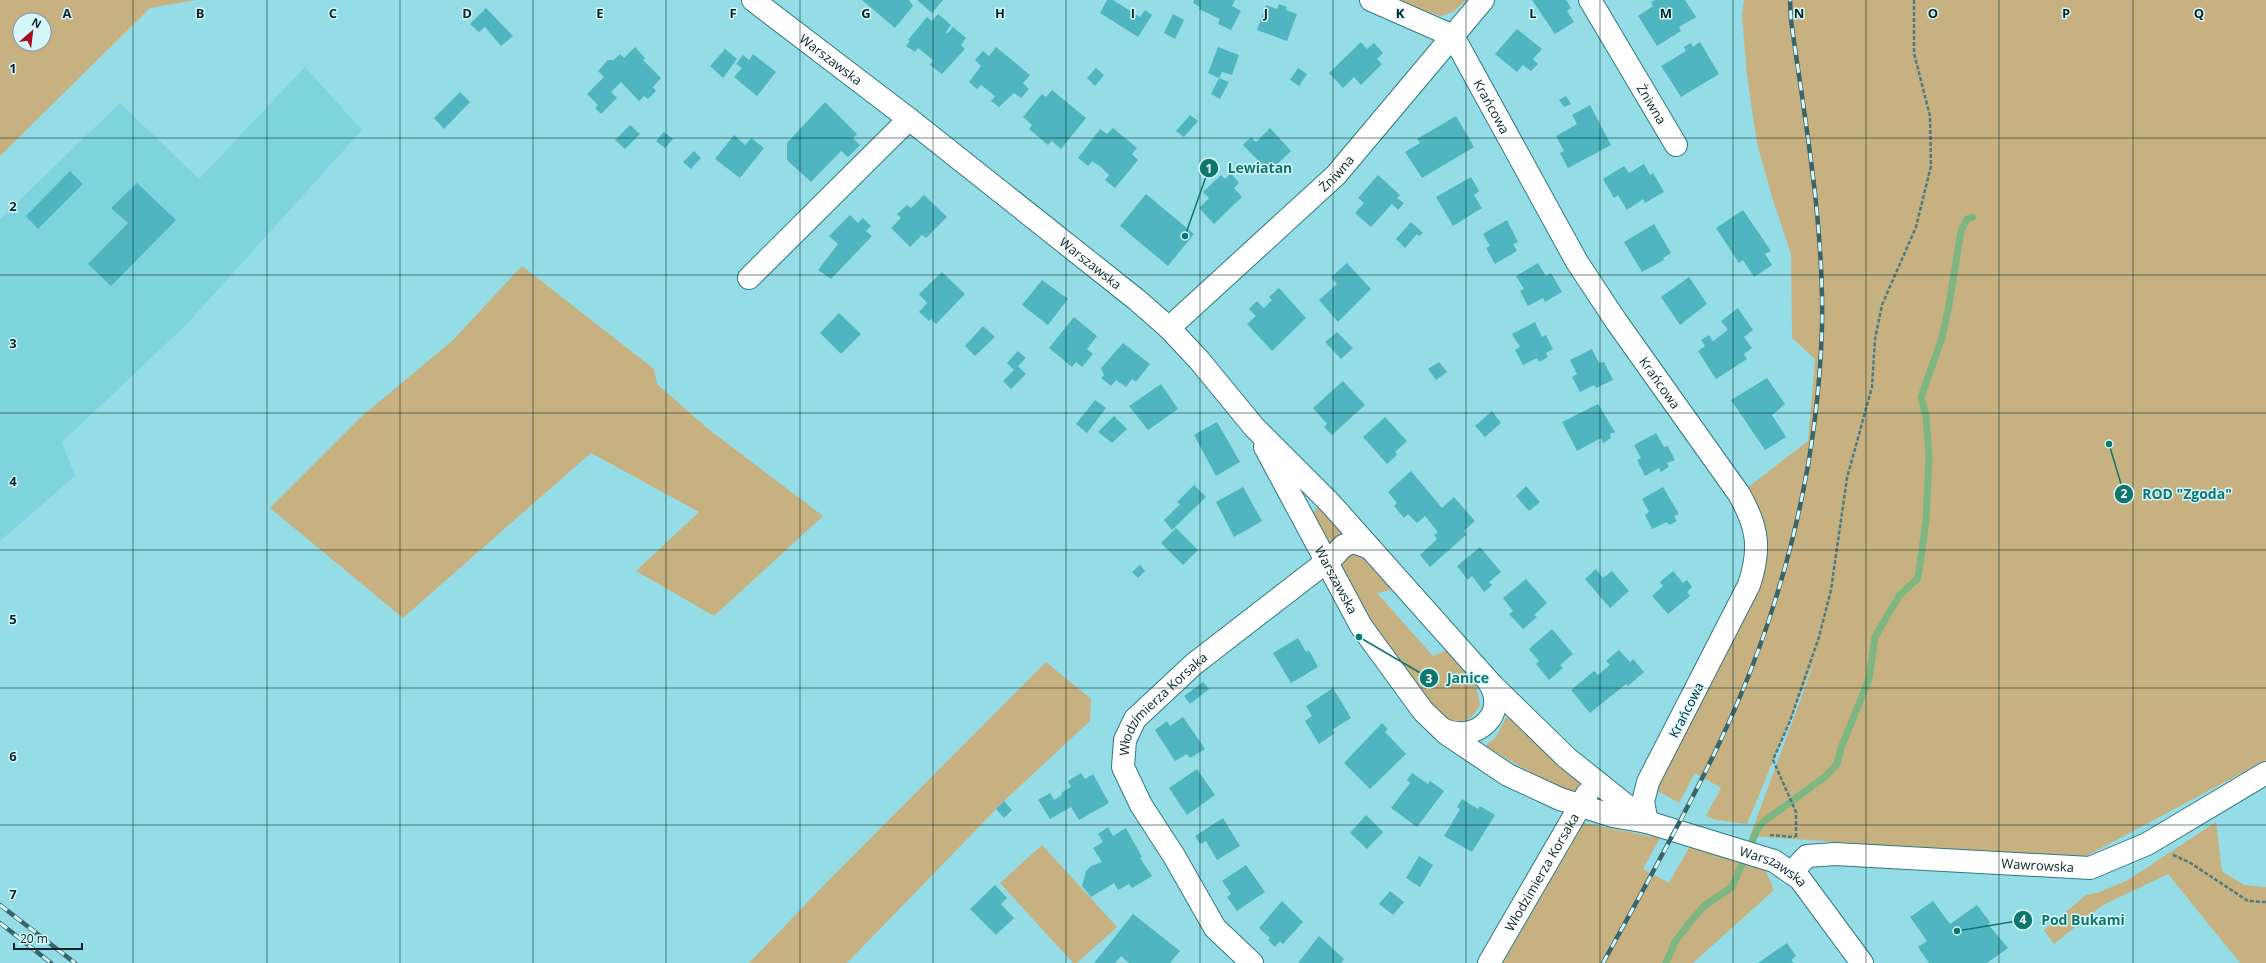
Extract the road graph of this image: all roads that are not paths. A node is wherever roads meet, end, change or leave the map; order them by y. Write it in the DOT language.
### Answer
graph roads {
  1 [pos="753,0"];
  2 [pos="1371,0"];
  3 [pos="1483,0"];
  4 [pos="1590,0"];
  5 [pos="1453,36"];
  6 [pos="909,119"];
  7 [pos="1676,145"];
  8 [pos="749,278"];
  9 [pos="1169,328"];
  10 [pos="1254,427"];
  11 [pos="1370,548"];
  12 [pos="1326,562"];
  13 [pos="1484,676"];
  14 [pos="1435,723"];
  15 [pos="2266,774"];
  16 [pos="1594,781"];
  17 [pos="1580,806"];
  18 [pos="1647,822"];
  19 [pos="1792,872"];
  20 [pos="1252,963"];
  21 [pos="1489,963"];
  22 [pos="1862,963"];
  1 -- 6 [label="street, Warszawska"];
  2 -- 5 [label="street"];
  3 -- 5 [label="street, Żniwna"];
  4 -- 7 [label="street, Żniwna"];
  5 -- 9 [label="street, Żniwna"];
  5 -- 18 [label="street, Krańcowa"];
  6 -- 8 [label="street"];
  6 -- 9 [label="street, Warszawska"];
  9 -- 10 [label="street, Warszawska"];
  10 -- 11 [label="street, Warszawska"];
  10 -- 12 [label="street, Warszawska"];
  11 -- 12 [label="street, Włodzimierza Korsaka"];
  11 -- 13 [label="street, Warszawska"];
  12 -- 14 [label="street, Warszawska"];
  12 -- 20 [label="street, Włodzimierza Korsaka"];
  13 -- 14 [label="street, Warszawska"];
  13 -- 16 [label="street, Warszawska"];
  14 -- 17 [label="street, Warszawska"];
  15 -- 19 [label="street, Wawrowska"];
  16 -- 17 [label="street, Włodzimierza Korsaka"];
  16 -- 18 [label="street, Warszawska"];
  17 -- 18 [label="street, Warszawska"];
  17 -- 21 [label="street, Włodzimierza Korsaka"];
  18 -- 19 [label="street, Warszawska"];
  19 -- 22 [label="street, Warszawska"];
}
